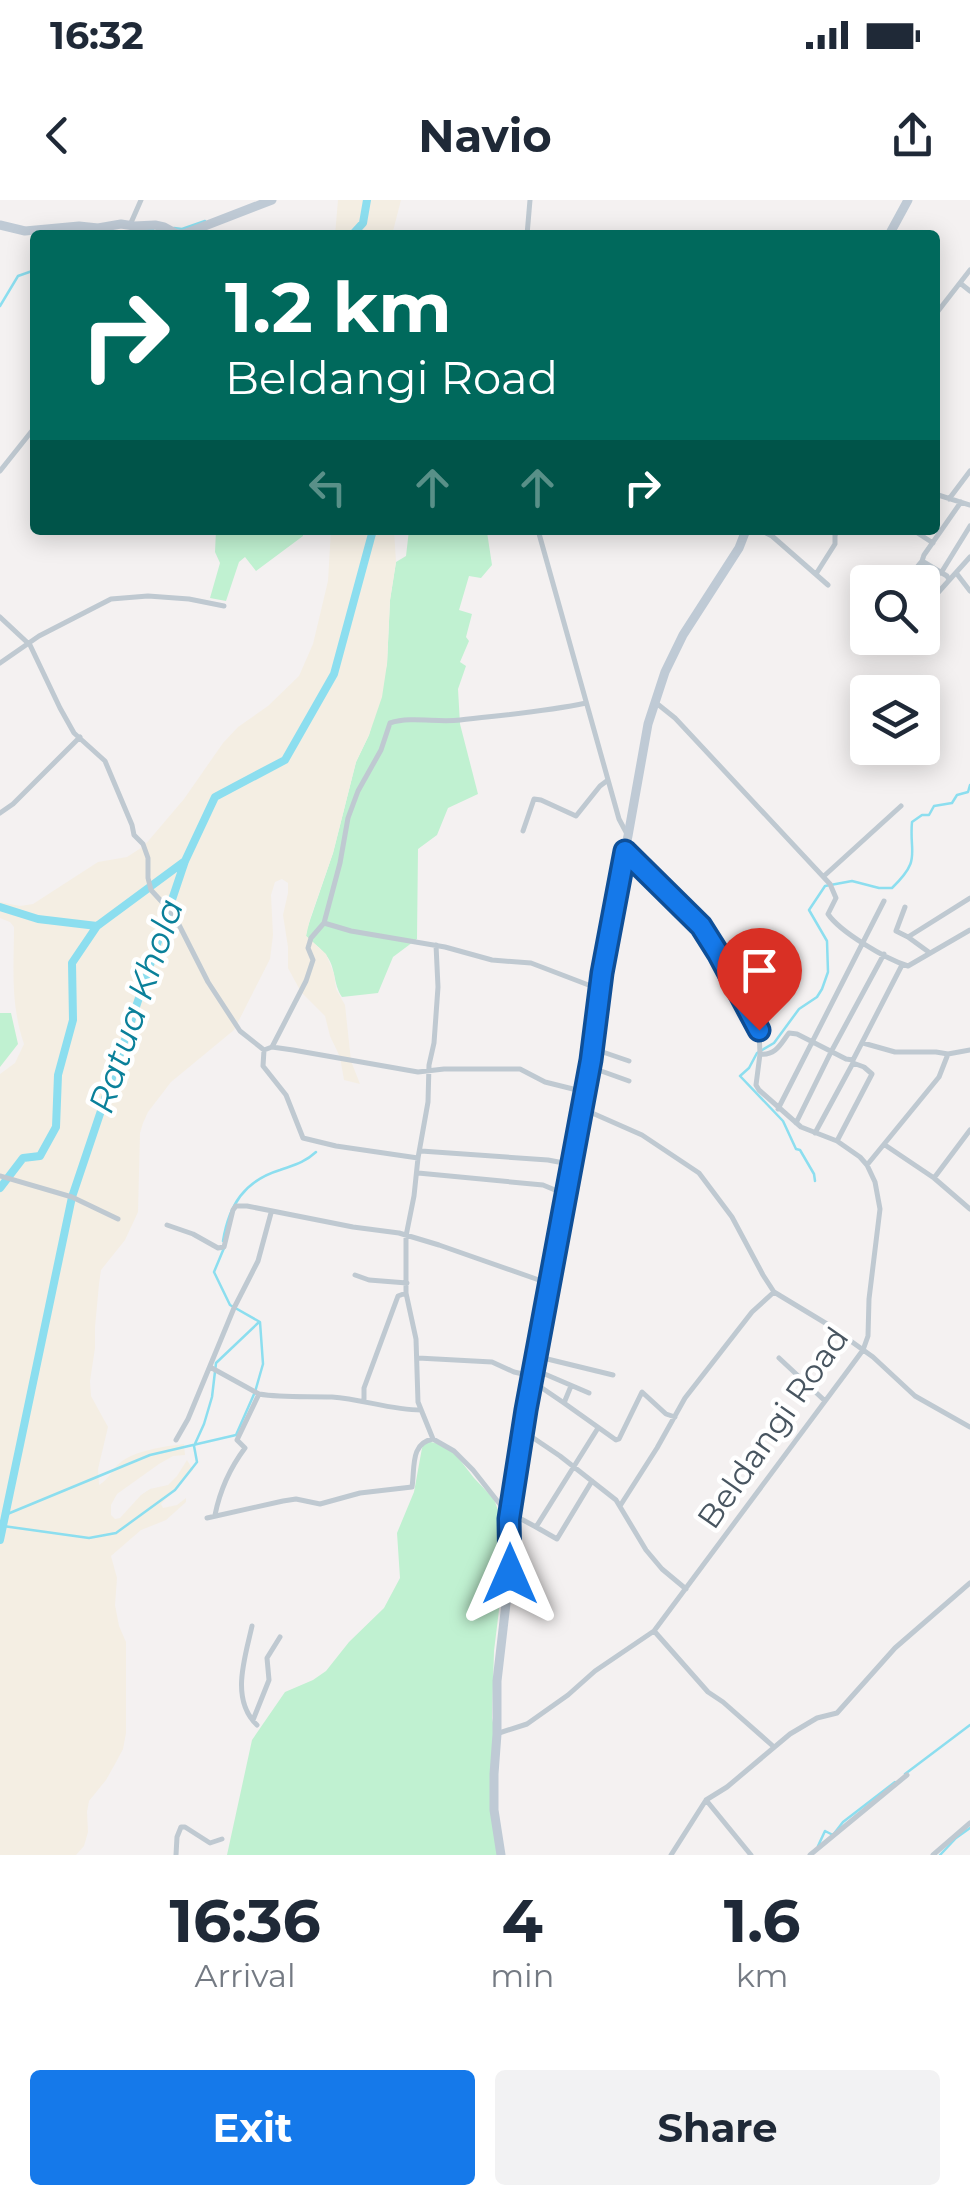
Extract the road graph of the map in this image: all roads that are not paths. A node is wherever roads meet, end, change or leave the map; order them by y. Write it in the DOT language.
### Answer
graph roads {
  1 [pos="141,200"];
  2 [pos="272,200"];
  3 [pos="530,200"];
  4 [pos="908,200"];
  5 [pos="0,225"];
  6 [pos="130,225"];
  7 [pos="42,230"];
  8 [pos="166,230"];
  9 [pos="194,230"];
  10 [pos="527,230"];
  11 [pos="893,230"];
  12 [pos="30,231"];
  13 [pos="970,270"];
  14 [pos="960,283"];
  15 [pos="970,291"];
  16 [pos="940,309"];
  17 [pos="30,433"];
  18 [pos="0,471"];
  19 [pos="970,471"];
  20 [pos="940,497"];
  21 [pos="949,499"];
  22 [pos="961,502"];
  23 [pos="970,505"];
  24 [pos="970,526"];
  25 [pos="940,532"];
  26 [pos="539,535"];
  27 [pos="744,535"];
  28 [pos="770,535"];
  29 [pos="835,535"];
  30 [pos="922,535"];
  31 [pos="938,535"];
  32 [pos="933,542"];
  33 [pos="970,557"];
  34 [pos="922,562"];
  35 [pos="919,565"];
  36 [pos="927,565"];
  37 [pos="940,573"];
  38 [pos="956,573"];
  39 [pos="816,574"];
  40 [pos="949,580"];
  41 [pos="828,585"];
  42 [pos="940,586"];
  43 [pos="970,591"];
  44 [pos="224,606"];
  45 [pos="0,617"];
  46 [pos="30,644"];
  47 [pos="0,663"];
  48 [pos="656,702"];
  49 [pos="586,703"];
  50 [pos="80,737"];
  51 [pos="608,780"];
  52 [pos="901,806"];
  53 [pos="0,813"];
  54 [pos="524,831"];
  55 [pos="628,836"];
  56 [pos="625,851"];
  57 [pos="824,876"];
  58 [pos="970,898"];
  59 [pos="884,900"];
  60 [pos="906,908"];
  61 [pos="324,924"];
  62 [pos="970,930"];
  63 [pos="908,937"];
  64 [pos="864,942"];
  65 [pos="436,946"];
  66 [pos="930,953"];
  67 [pos="884,954"];
  68 [pos="902,965"];
  69 [pos="599,990"];
  70 [pos="812,1042"];
  71 [pos="863,1043"];
  72 [pos="268,1048"];
  73 [pos="593,1049"];
  74 [pos="970,1050"];
  75 [pos="831,1052"];
  76 [pos="760,1054"];
  77 [pos="948,1054"];
  78 [pos="853,1061"];
  79 [pos="629,1062"];
  80 [pos="590,1067"];
  81 [pos="429,1070"];
  82 [pos="629,1081"];
  83 [pos="585,1092"];
  84 [pos="582,1108"];
  85 [pos="778,1109"];
  86 [pos="796,1123"];
  87 [pos="970,1130"];
  88 [pos="815,1133"];
  89 [pos="837,1141"];
  90 [pos="885,1144"];
  91 [pos="419,1154"];
  92 [pos="867,1164"];
  93 [pos="572,1165"];
  94 [pos="418,1173"];
  95 [pos="0,1176"];
  96 [pos="934,1178"];
  97 [pos="567,1195"];
  98 [pos="970,1209"];
  99 [pos="271,1212"];
  100 [pos="118,1219"];
  101 [pos="167,1225"];
  102 [pos="406,1236"];
  103 [pos="355,1276"];
  104 [pos="550,1280"];
  105 [pos="407,1283"];
  106 [pos="774,1292"];
  107 [pos="406,1293"];
  108 [pos="862,1350"];
  109 [pos="535,1356"];
  110 [pos="418,1358"];
  111 [pos="779,1358"];
  112 [pos="210,1368"];
  113 [pos="613,1375"];
  114 [pos="532,1376"];
  115 [pos="571,1386"];
  116 [pos="589,1393"];
  117 [pos="259,1394"];
  118 [pos="824,1400"];
  119 [pos="364,1401"];
  120 [pos="564,1403"];
  121 [pos="421,1410"];
  122 [pos="675,1417"];
  123 [pos="970,1427"];
  124 [pos="598,1428"];
  125 [pos="523,1431"];
  126 [pos="433,1439"];
  127 [pos="176,1440"];
  128 [pos="574,1467"];
  129 [pos="592,1481"];
  130 [pos="620,1506"];
  131 [pos="215,1515"];
  132 [pos="510,1515"];
  133 [pos="207,1518"];
  134 [pos="536,1527"];
  135 [pos="970,1583"];
  136 [pos="686,1589"];
  137 [pos="252,1626"];
  138 [pos="654,1631"];
  139 [pos="280,1637"];
  140 [pos="498,1734"];
  141 [pos="774,1748"];
  142 [pos="907,1775"];
  143 [pos="706,1800"];
  144 [pos="970,1824"];
  145 [pos="222,1839"];
  146 [pos="176,1855"];
  147 [pos="501,1855"];
  148 [pos="670,1855"];
  149 [pos="752,1855"];
  150 [pos="810,1855"];
  151 [pos="933,1855"];
  1 -- 6 [label="street"];
  2 -- 9 [label="street"];
  3 -- 10 [label="street"];
  4 -- 11 [label="street"];
  5 -- 12 [label="street"];
  6 -- 7 [label="street"];
  6 -- 8 [label="street"];
  13 -- 14 [label="street"];
  14 -- 15 [label="street"];
  14 -- 16 [label="street"];
  17 -- 18 [label="street"];
  19 -- 21 [label="street"];
  20 -- 21 [label="street"];
  21 -- 22 [label="street"];
  22 -- 23 [label="street"];
  22 -- 25 [label="street"];
  24 -- 37 [label="street"];
  26 -- 49 [label="street"];
  27 -- 48 [label="street"];
  28 -- 39 [label="street"];
  29 -- 39 [label="street"];
  30 -- 32 [label="street"];
  31 -- 32 [label="street"];
  32 -- 34 [label="street"];
  33 -- 38 [label="street"];
  34 -- 35 [label="street"];
  34 -- 36 [label="street"];
  37 -- 40 [label="street"];
  38 -- 40 [label="street"];
  38 -- 43 [label="street"];
  39 -- 41 [label="street"];
  40 -- 42 [label="street"];
  44 -- 46 [label="street"];
  45 -- 46 [label="street"];
  46 -- 47 [label="street"];
  46 -- 50 [label="street"];
  48 -- 55 [label="street"];
  48 -- 57 [label="street"];
  49 -- 51 [label="street"];
  49 -- 61 [label="street"];
  50 -- 53 [label="street"];
  50 -- 72 [label="street"];
  51 -- 54 [label="street"];
  51 -- 55 [label="street"];
  52 -- 57 [label="street"];
  55 -- 56 [label="street"];
  56 -- 69 [label="street"];
  56 -- 76 [label="street"];
  57 -- 64 [label="street"];
  58 -- 63 [label="street"];
  59 -- 64 [label="street"];
  60 -- 63 [label="street"];
  61 -- 65 [label="street"];
  61 -- 72 [label="street"];
  62 -- 66 [label="street"];
  63 -- 66 [label="street"];
  64 -- 67 [label="street"];
  64 -- 70 [label="street"];
  65 -- 69 [label="street"];
  65 -- 81 [label="street"];
  66 -- 68 [label="street"];
  67 -- 68 [label="street"];
  67 -- 75 [label="street"];
  68 -- 71 [label="street"];
  69 -- 73 [label="street"];
  70 -- 75 [label="street"];
  70 -- 76 [label="street"];
  70 -- 85 [label="street"];
  71 -- 77 [label="street"];
  71 -- 78 [label="street"];
  72 -- 81 [label="street"];
  72 -- 91 [label="street"];
  73 -- 79 [label="street"];
  73 -- 80 [label="street"];
  74 -- 77 [label="street"];
  75 -- 78 [label="street"];
  75 -- 86 [label="street"];
  76 -- 85 [label="street"];
  77 -- 90 [label="street"];
  78 -- 88 [label="street"];
  78 -- 89 [label="street"];
  80 -- 82 [label="street"];
  80 -- 83 [label="street"];
  81 -- 83 [label="street"];
  81 -- 91 [label="street"];
  83 -- 84 [label="street"];
  84 -- 93 [label="street"];
  84 -- 106 [label="street"];
  85 -- 86 [label="street"];
  86 -- 88 [label="street"];
  87 -- 96 [label="street"];
  88 -- 89 [label="street"];
  89 -- 92 [label="street"];
  90 -- 92 [label="street"];
  90 -- 96 [label="street"];
  91 -- 93 [label="street"];
  91 -- 94 [label="street"];
  92 -- 108 [label="street, Beldangi Road"];
  93 -- 97 [label="street"];
  94 -- 97 [label="street"];
  94 -- 102 [label="street"];
  95 -- 100 [label="street"];
  96 -- 98 [label="street"];
  97 -- 104 [label="street"];
  99 -- 101 [label="street"];
  99 -- 102 [label="street"];
  99 -- 112 [label="street"];
  102 -- 104 [label="street"];
  102 -- 105 [label="street"];
  103 -- 105 [label="street"];
  104 -- 109 [label="street"];
  105 -- 107 [label="street"];
  106 -- 108 [label="street"];
  106 -- 122 [label="street"];
  107 -- 110 [label="street"];
  107 -- 119 [label="street"];
  108 -- 118 [label="street, Beldangi Road"];
  108 -- 123 [label="street"];
  109 -- 113 [label="street"];
  109 -- 114 [label="street"];
  110 -- 114 [label="street"];
  110 -- 121 [label="street"];
  111 -- 118 [label="street"];
  112 -- 117 [label="street"];
  112 -- 127 [label="street"];
  114 -- 115 [label="street"];
  114 -- 120 [label="street"];
  114 -- 125 [label="street"];
  115 -- 116 [label="street"];
  115 -- 120 [label="street"];
  117 -- 119 [label="street"];
  117 -- 131 [label="street"];
  118 -- 136 [label="street, Beldangi Road"];
  119 -- 121 [label="street"];
  120 -- 124 [label="street"];
  121 -- 126 [label="street"];
  122 -- 124 [label="street"];
  122 -- 130 [label="street"];
  124 -- 128 [label="street"];
  125 -- 128 [label="street"];
  125 -- 132 [label="street"];
  126 -- 131 [label="street"];
  126 -- 132 [label="street"];
  128 -- 129 [label="street"];
  128 -- 134 [label="street"];
  129 -- 130 [label="street"];
  129 -- 134 [label="street"];
  130 -- 136 [label="street"];
  131 -- 133 [label="street"];
  132 -- 134 [label="street"];
  132 -- 140 [label="street"];
  135 -- 141 [label="street"];
  136 -- 138 [label="street, Beldangi Road"];
  137 -- 139 [label="street"];
  138 -- 140 [label="street, Beldangi Road"];
  138 -- 141 [label="street"];
  140 -- 147 [label="street"];
  141 -- 143 [label="street"];
  142 -- 150 [label="street"];
  143 -- 148 [label="street"];
  143 -- 149 [label="street"];
  144 -- 151 [label="street"];
  145 -- 146 [label="street"];
}
